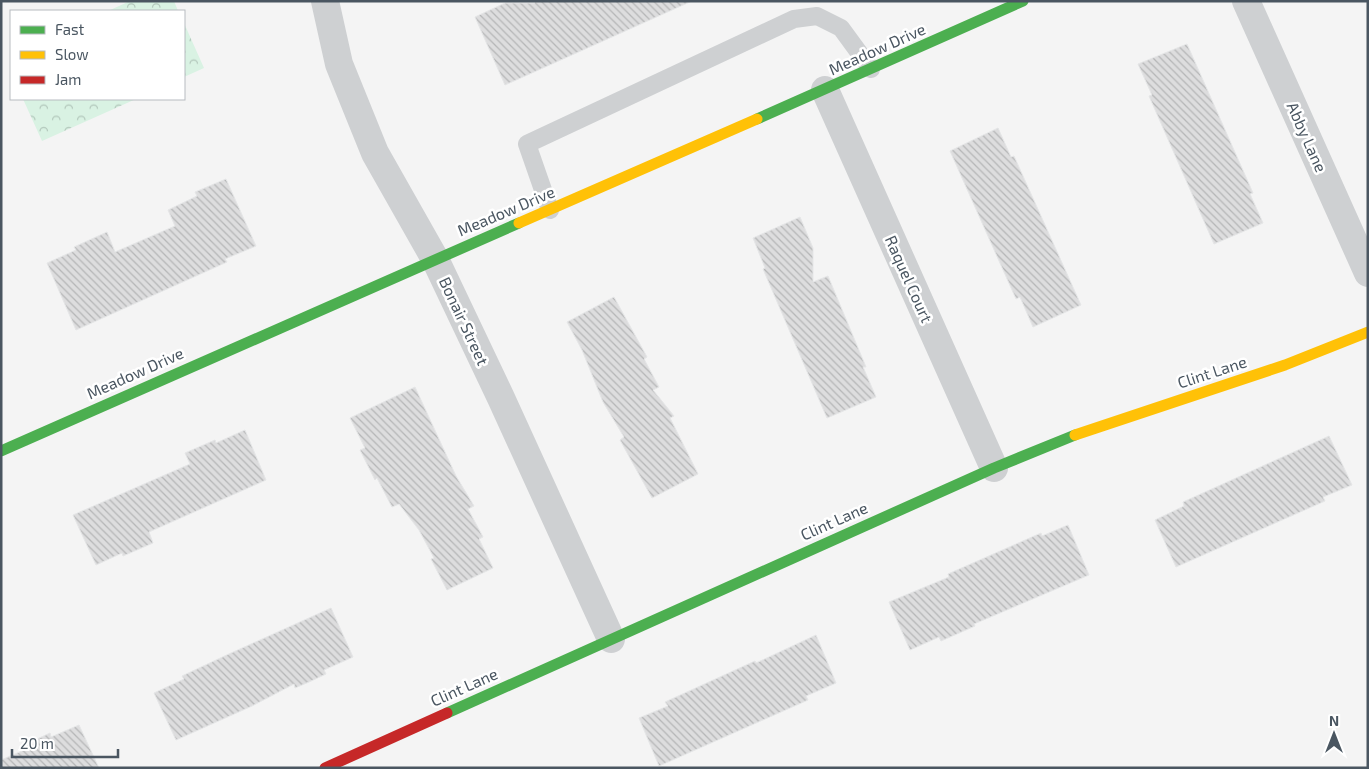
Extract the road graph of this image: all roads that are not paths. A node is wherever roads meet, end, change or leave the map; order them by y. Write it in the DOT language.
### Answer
graph roads {
  1 [pos="326,1"];
  2 [pos="1024,1"];
  3 [pos="1246,1"];
  4 [pos="1001,6"];
  5 [pos="871,69"];
  6 [pos="824,90"];
  7 [pos="550,210"];
  8 [pos="435,259"];
  9 [pos="1368,273"];
  10 [pos="1368,332"];
  11 [pos="1,451"];
  12 [pos="994,468"];
  13 [pos="610,639"];
  14 [pos="324,768"];
  1 -- 8 [label="street, Bonair Street"];
  2 -- 4 [label="street, Meadow Drive"];
  3 -- 9 [label="street, Abby Lane"];
  4 -- 5 [label="street, Meadow Drive"];
  5 -- 6 [label="street, Meadow Drive"];
  5 -- 7 [label="lane"];
  6 -- 7 [label="street, Meadow Drive"];
  6 -- 12 [label="street, Raquel Court"];
  7 -- 8 [label="street, Meadow Drive"];
  8 -- 11 [label="street, Meadow Drive"];
  8 -- 13 [label="street, Bonair Street"];
  10 -- 12 [label="street, Clint Lane"];
  12 -- 13 [label="street, Clint Lane"];
  13 -- 14 [label="street, Clint Lane"];
}
